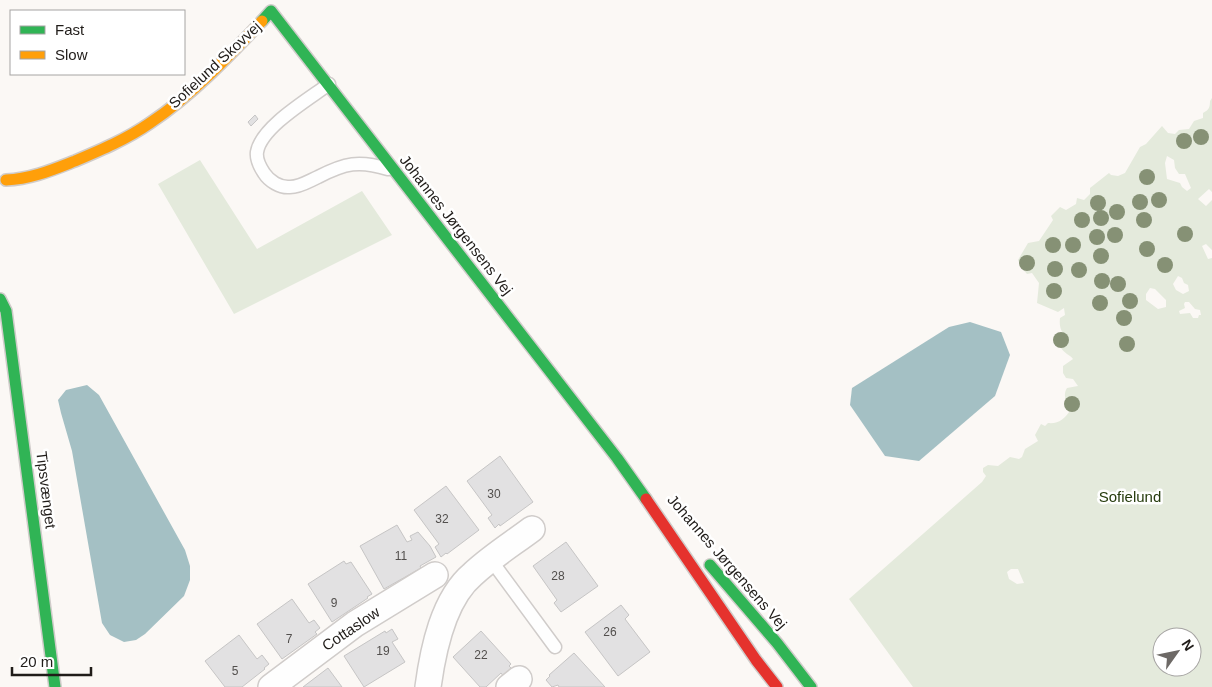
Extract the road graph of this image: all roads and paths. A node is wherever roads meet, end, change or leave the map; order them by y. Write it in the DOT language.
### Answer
graph roads {
  1 [pos="277,6"];
  2 [pos="329,84"];
  3 [pos="395,171"];
  4 [pos="3,176"];
  5 [pos="0,299"];
  6 [pos="617,458"];
  7 [pos="532,529"];
  8 [pos="687,539"];
  9 [pos="700,554"];
  10 [pos="491,560"];
  11 [pos="435,575"];
  12 [pos="555,647"];
  13 [pos="55,687"];
  14 [pos="271,687"];
  15 [pos="428,687"];
  16 [pos="777,687"];
  17 [pos="811,687"];
  1 -- 2 [label="street, Johannes Jørgensens Vej"];
  1 -- 4 [label="street, Sofielund Skovvej"];
  2 -- 3 [label="street, Johannes Jørgensens Vej"];
  2 -- 3 [label="lane"];
  3 -- 6 [label="street, Johannes Jørgensens Vej"];
  5 -- 13 [label="street, Tipsvænget"];
  6 -- 8 [label="street, Johannes Jørgensens Vej"];
  6 -- 16 [label="street, Johannes Jørgensens Vej"];
  7 -- 10 [label="street"];
  9 -- 17 [label="street, Johannes Jørgensens Vej"];
  10 -- 12 [label="lane"];
  10 -- 15 [label="street"];
  11 -- 14 [label="street, Cottaslow"];
}
